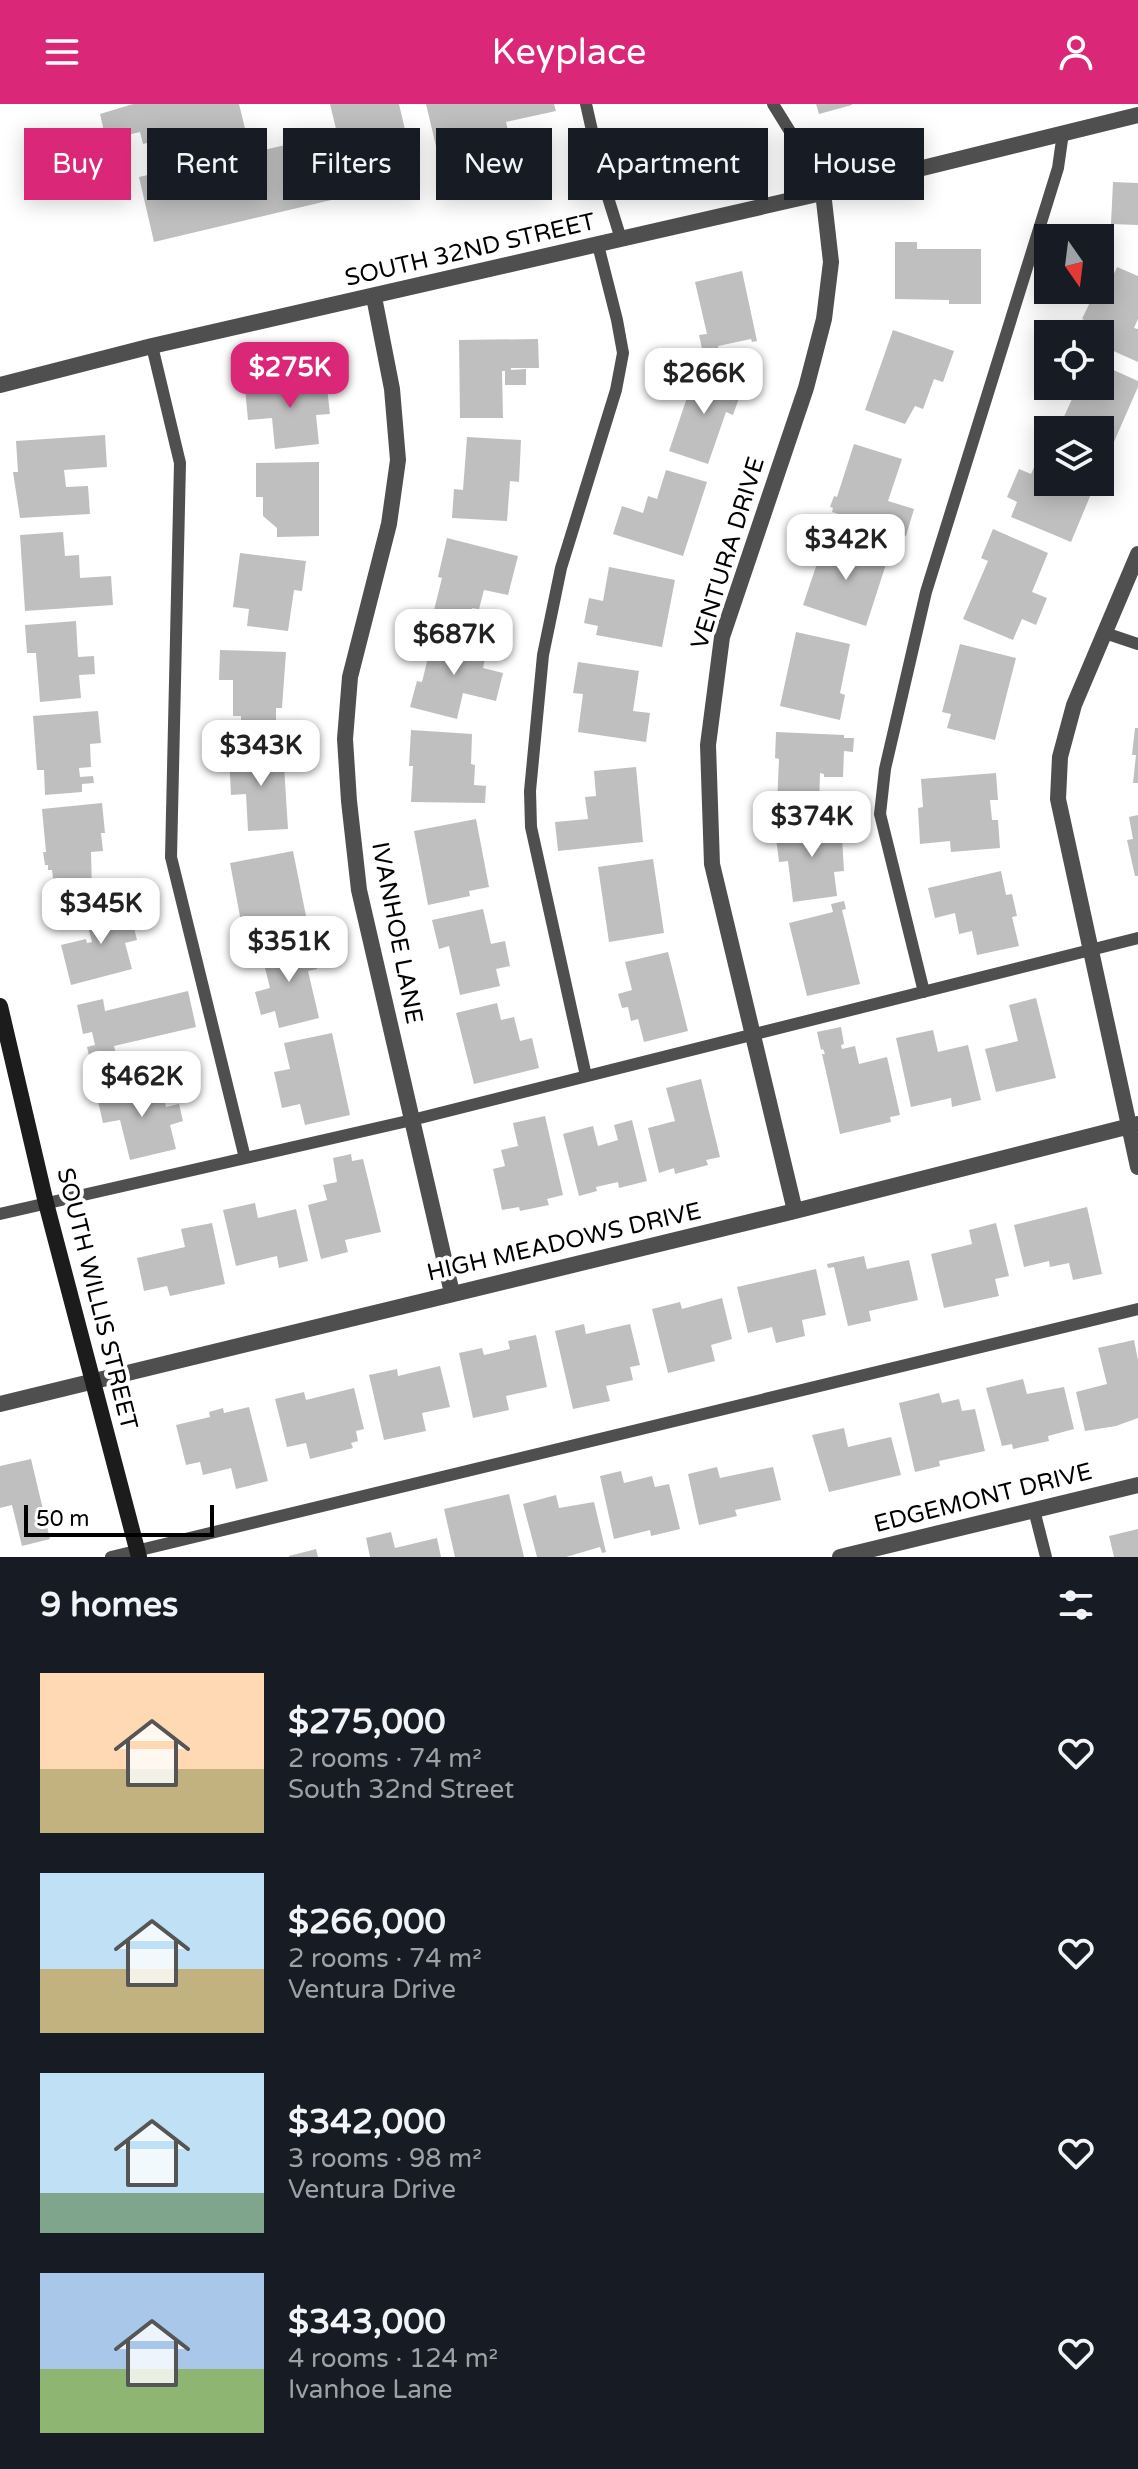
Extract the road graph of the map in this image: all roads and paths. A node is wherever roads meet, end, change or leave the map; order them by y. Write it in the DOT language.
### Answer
graph roads {
  1 [pos="586,104"];
  2 [pos="773,104"];
  3 [pos="1138,115"];
  4 [pos="788,128"];
  5 [pos="1063,133"];
  6 [pos="924,167"];
  7 [pos="788,200"];
  8 [pos="819,200"];
  9 [pos="621,239"];
  10 [pos="598,245"];
  11 [pos="374,297"];
  12 [pos="152,346"];
  13 [pos="0,385"];
  14 [pos="1138,554"];
  15 [pos="1105,633"];
  16 [pos="1138,644"];
  17 [pos="1138,938"];
  18 [pos="1089,951"];
  19 [pos="924,992"];
  20 [pos="0,1006"];
  21 [pos="752,1034"];
  22 [pos="586,1076"];
  23 [pos="412,1120"];
  24 [pos="1133,1125"];
  25 [pos="245,1158"];
  26 [pos="1138,1167"];
  27 [pos="46,1203"];
  28 [pos="795,1211"];
  29 [pos="0,1214"];
  30 [pos="452,1293"];
  31 [pos="1138,1309"];
  32 [pos="92,1382"];
  33 [pos="0,1404"];
  34 [pos="1138,1485"];
  35 [pos="1034,1510"];
  36 [pos="139,1554"];
  37 [pos="868,1554"];
  38 [pos="111,1557"];
  39 [pos="840,1557"];
  40 [pos="1046,1557"];
  1 -- 9 [label="lane"];
  2 -- 4 [label="lane"];
  3 -- 5 [label="street, SOUTH 32ND STREET"];
  5 -- 6 [label="street, SOUTH 32ND STREET"];
  5 -- 19 [label="lane"];
  7 -- 9 [label="street, SOUTH 32ND STREET"];
  8 -- 21 [label="street, VENTURA DRIVE"];
  9 -- 10 [label="street, SOUTH 32ND STREET"];
  10 -- 11 [label="street, SOUTH 32ND STREET"];
  10 -- 22 [label="lane"];
  11 -- 12 [label="street, SOUTH 32ND STREET"];
  11 -- 23 [label="street, IVANHOE LANE"];
  12 -- 13 [label="street, SOUTH 32ND STREET"];
  12 -- 25 [label="lane"];
  14 -- 15 [label="street"];
  15 -- 16 [label="lane"];
  15 -- 18 [label="street"];
  17 -- 18 [label="lane"];
  18 -- 19 [label="lane"];
  18 -- 24 [label="street"];
  19 -- 21 [label="lane"];
  20 -- 27 [label="street, SOUTH WILLIS STREET"];
  21 -- 22 [label="lane"];
  21 -- 28 [label="street, VENTURA DRIVE"];
  22 -- 23 [label="lane"];
  23 -- 25 [label="lane"];
  23 -- 30 [label="street, IVANHOE LANE"];
  24 -- 26 [label="street"];
  24 -- 28 [label="street, HIGH MEADOWS DRIVE"];
  25 -- 27 [label="lane"];
  27 -- 29 [label="lane"];
  27 -- 32 [label="street, SOUTH WILLIS STREET"];
  28 -- 30 [label="street, HIGH MEADOWS DRIVE"];
  30 -- 32 [label="street, HIGH MEADOWS DRIVE"];
  31 -- 36 [label="lane"];
  32 -- 33 [label="street, HIGH MEADOWS DRIVE"];
  32 -- 36 [label="street, SOUTH WILLIS STREET"];
  34 -- 35 [label="street, EDGEMONT DRIVE"];
  35 -- 37 [label="street, EDGEMONT DRIVE"];
  35 -- 40 [label="lane"];
  36 -- 38 [label="lane"];
  37 -- 39 [label="street, EDGEMONT DRIVE"];
}
